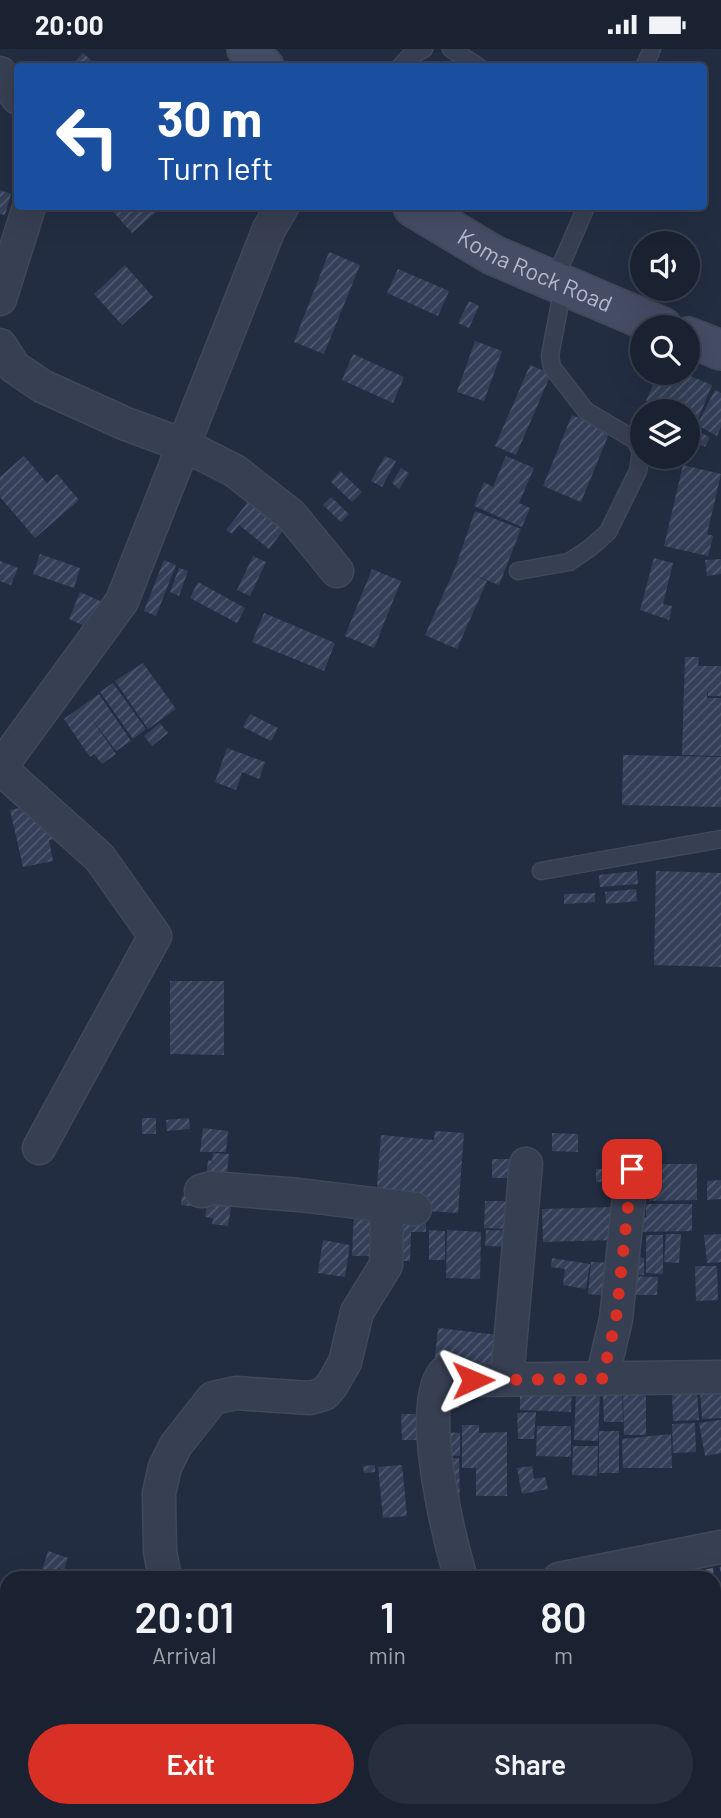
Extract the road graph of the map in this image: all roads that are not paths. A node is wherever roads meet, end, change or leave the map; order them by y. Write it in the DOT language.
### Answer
graph roads {
  1 [pos="247,49"];
  2 [pos="424,49"];
  3 [pos="451,49"];
  4 [pos="260,63"];
  5 [pos="404,63"];
  6 [pos="473,63"];
  7 [pos="0,73"];
  8 [pos="14,92"];
  9 [pos="28,210"];
  10 [pos="280,210"];
  11 [pos="418,210"];
  12 [pos="585,210"];
  13 [pos="558,285"];
  14 [pos="0,299"];
  15 [pos="632,315"];
  16 [pos="700,342"];
  17 [pos="721,350"];
  18 [pos="2,353"];
  19 [pos="186,446"];
  20 [pos="337,571"];
  21 [pos="519,571"];
  22 [pos="0,768"];
  23 [pos="721,839"];
  24 [pos="541,870"];
  25 [pos="39,1148"];
  26 [pos="526,1164"];
  27 [pos="632,1169"];
  28 [pos="201,1191"];
  29 [pos="721,1377"];
  30 [pos="507,1379"];
  31 [pos="602,1379"];
  32 [pos="721,1547"];
  33 [pos="164,1571"];
  34 [pos="459,1571"];
  35 [pos="600,1571"];
  1 -- 4 [label="main road"];
  2 -- 5 [label="lane"];
  3 -- 6 [label="lane"];
  7 -- 8 [label="street"];
  9 -- 14 [label="street"];
  10 -- 19 [label="street"];
  11 -- 13 [label="main road, Koma Rock Road"];
  12 -- 13 [label="lane"];
  13 -- 15 [label="main road, Koma Rock Road"];
  13 -- 21 [label="lane"];
  16 -- 17 [label="main road"];
  18 -- 19 [label="street"];
  19 -- 20 [label="street"];
  19 -- 22 [label="street"];
  22 -- 25 [label="street"];
  23 -- 24 [label="lane"];
  26 -- 30 [label="street"];
  27 -- 31 [label="street"];
  28 -- 33 [label="street"];
  29 -- 31 [label="street"];
  30 -- 31 [label="street"];
  30 -- 34 [label="street"];
  32 -- 35 [label="street"];
}
